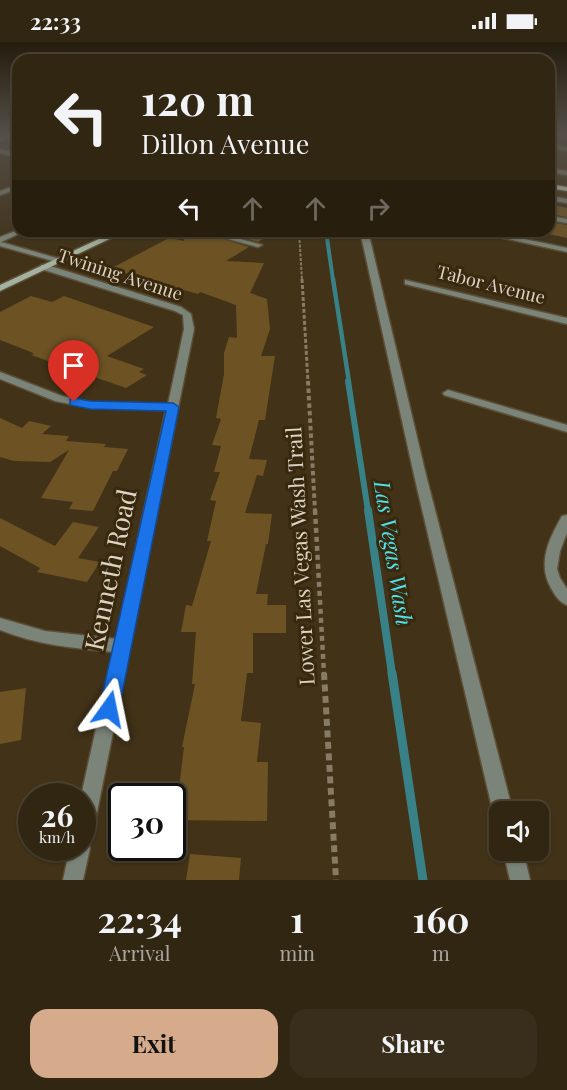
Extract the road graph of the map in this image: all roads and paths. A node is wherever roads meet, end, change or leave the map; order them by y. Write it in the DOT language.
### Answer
graph roads {
  1 [pos="109,237"];
  2 [pos="226,237"];
  3 [pos="299,237"];
  4 [pos="365,237"];
  5 [pos="505,237"];
  6 [pos="0,242"];
  7 [pos="258,245"];
  8 [pos="567,250"];
  9 [pos="57,261"];
  10 [pos="44,267"];
  11 [pos="408,282"];
  12 [pos="0,288"];
  13 [pos="187,314"];
  14 [pos="567,321"];
  15 [pos="0,375"];
  16 [pos="448,393"];
  17 [pos="173,407"];
  18 [pos="567,429"];
  19 [pos="567,519"];
  20 [pos="562,594"];
  21 [pos="0,624"];
  22 [pos="122,646"];
  23 [pos="93,783"];
  24 [pos="500,801"];
  25 [pos="78,861"];
  26 [pos="516,861"];
  27 [pos="74,880"];
  28 [pos="336,880"];
  29 [pos="520,880"];
  1 -- 9 [label="main road"];
  2 -- 7 [label="street"];
  3 -- 28 [label="path, Lower Las Vegas Wash Trail"];
  4 -- 24 [label="street"];
  5 -- 8 [label="street"];
  6 -- 9 [label="street"];
  9 -- 10 [label="main road"];
  10 -- 12 [label="main road"];
  10 -- 13 [label="street, Twining Avenue"];
  11 -- 14 [label="street, Tabor Avenue"];
  13 -- 17 [label="street, Kenneth Road"];
  15 -- 17 [label="street"];
  16 -- 18 [label="street"];
  17 -- 22 [label="street, Kenneth Road"];
  19 -- 20 [label="street"];
  21 -- 22 [label="street"];
  22 -- 23 [label="street, Kenneth Road"];
  25 -- 27 [label="street"];
  26 -- 29 [label="street"];
}
